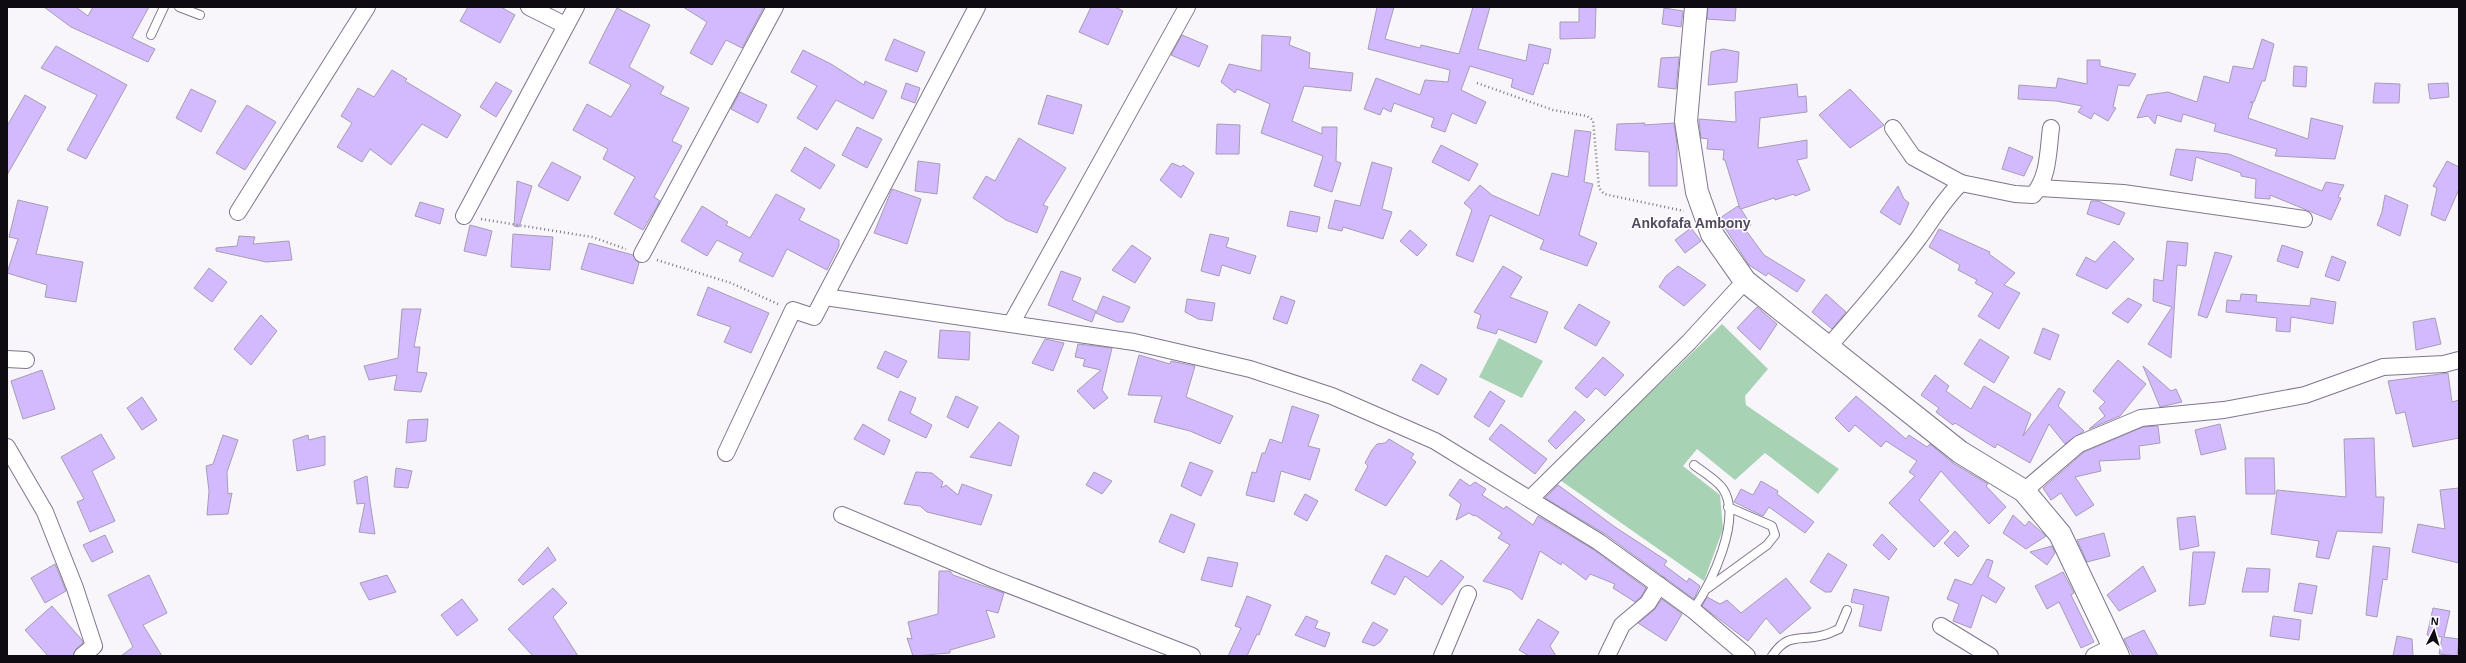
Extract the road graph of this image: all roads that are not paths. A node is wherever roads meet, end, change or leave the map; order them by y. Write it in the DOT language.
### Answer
graph roads {
  1 [pos="164,7"];
  2 [pos="180,7"];
  3 [pos="367,7"];
  4 [pos="529,7"];
  5 [pos="576,7"];
  6 [pos="775,7"];
  7 [pos="978,7"];
  8 [pos="1187,7"];
  9 [pos="1696,7"];
  10 [pos="200,15"];
  11 [pos="566,26"];
  12 [pos="151,35"];
  13 [pos="1893,128"];
  14 [pos="2051,128"];
  15 [pos="1961,183"];
  16 [pos="2040,188"];
  17 [pos="238,212"];
  18 [pos="464,216"];
  19 [pos="2304,219"];
  20 [pos="642,254"];
  21 [pos="1745,281"];
  22 [pos="824,298"];
  23 [pos="1011,324"];
  24 [pos="1829,346"];
  25 [pos="7,359"];
  26 [pos="26,360"];
  27 [pos="2459,360"];
  28 [pos="7,447"];
  29 [pos="726,453"];
  30 [pos="1694,465"];
  31 [pos="2024,491"];
  32 [pos="1530,499"];
  33 [pos="1728,507"];
  34 [pos="842,515"];
  35 [pos="1659,585"];
  36 [pos="1708,588"];
  37 [pos="1468,594"];
  38 [pos="1693,610"];
  39 [pos="1847,610"];
  40 [pos="1941,626"];
  41 [pos="2116,651"];
  42 [pos="82,656"];
  43 [pos="1192,656"];
  44 [pos="1442,656"];
  45 [pos="1607,656"];
  46 [pos="1747,656"];
  47 [pos="1772,656"];
  48 [pos="1990,656"];
  49 [pos="2094,656"];
  1 -- 12 [label="lane"];
  2 -- 10 [label="lane"];
  3 -- 17 [label="street"];
  4 -- 11 [label="street"];
  5 -- 11 [label="street"];
  6 -- 20 [label="street"];
  7 -- 22 [label="street"];
  8 -- 23 [label="street"];
  9 -- 21 [label="street"];
  11 -- 18 [label="street"];
  13 -- 15 [label="street"];
  14 -- 16 [label="street"];
  15 -- 16 [label="street"];
  15 -- 24 [label="street"];
  16 -- 19 [label="street"];
  21 -- 24 [label="street"];
  21 -- 32 [label="street"];
  22 -- 23 [label="street"];
  22 -- 29 [label="street"];
  23 -- 32 [label="street"];
  24 -- 31 [label="street"];
  25 -- 26 [label="street"];
  27 -- 31 [label="street"];
  28 -- 42 [label="street"];
  30 -- 33 [label="lane"];
  31 -- 41 [label="street"];
  32 -- 35 [label="street"];
  33 -- 36 [label="lane"];
  33 -- 36 [label="lane"];
  34 -- 43 [label="street"];
  35 -- 38 [label="street"];
  35 -- 45 [label="street"];
  36 -- 38 [label="lane"];
  37 -- 44 [label="street"];
  38 -- 46 [label="street"];
  39 -- 47 [label="lane"];
  40 -- 48 [label="street"];
  41 -- 49 [label="street"];
}
